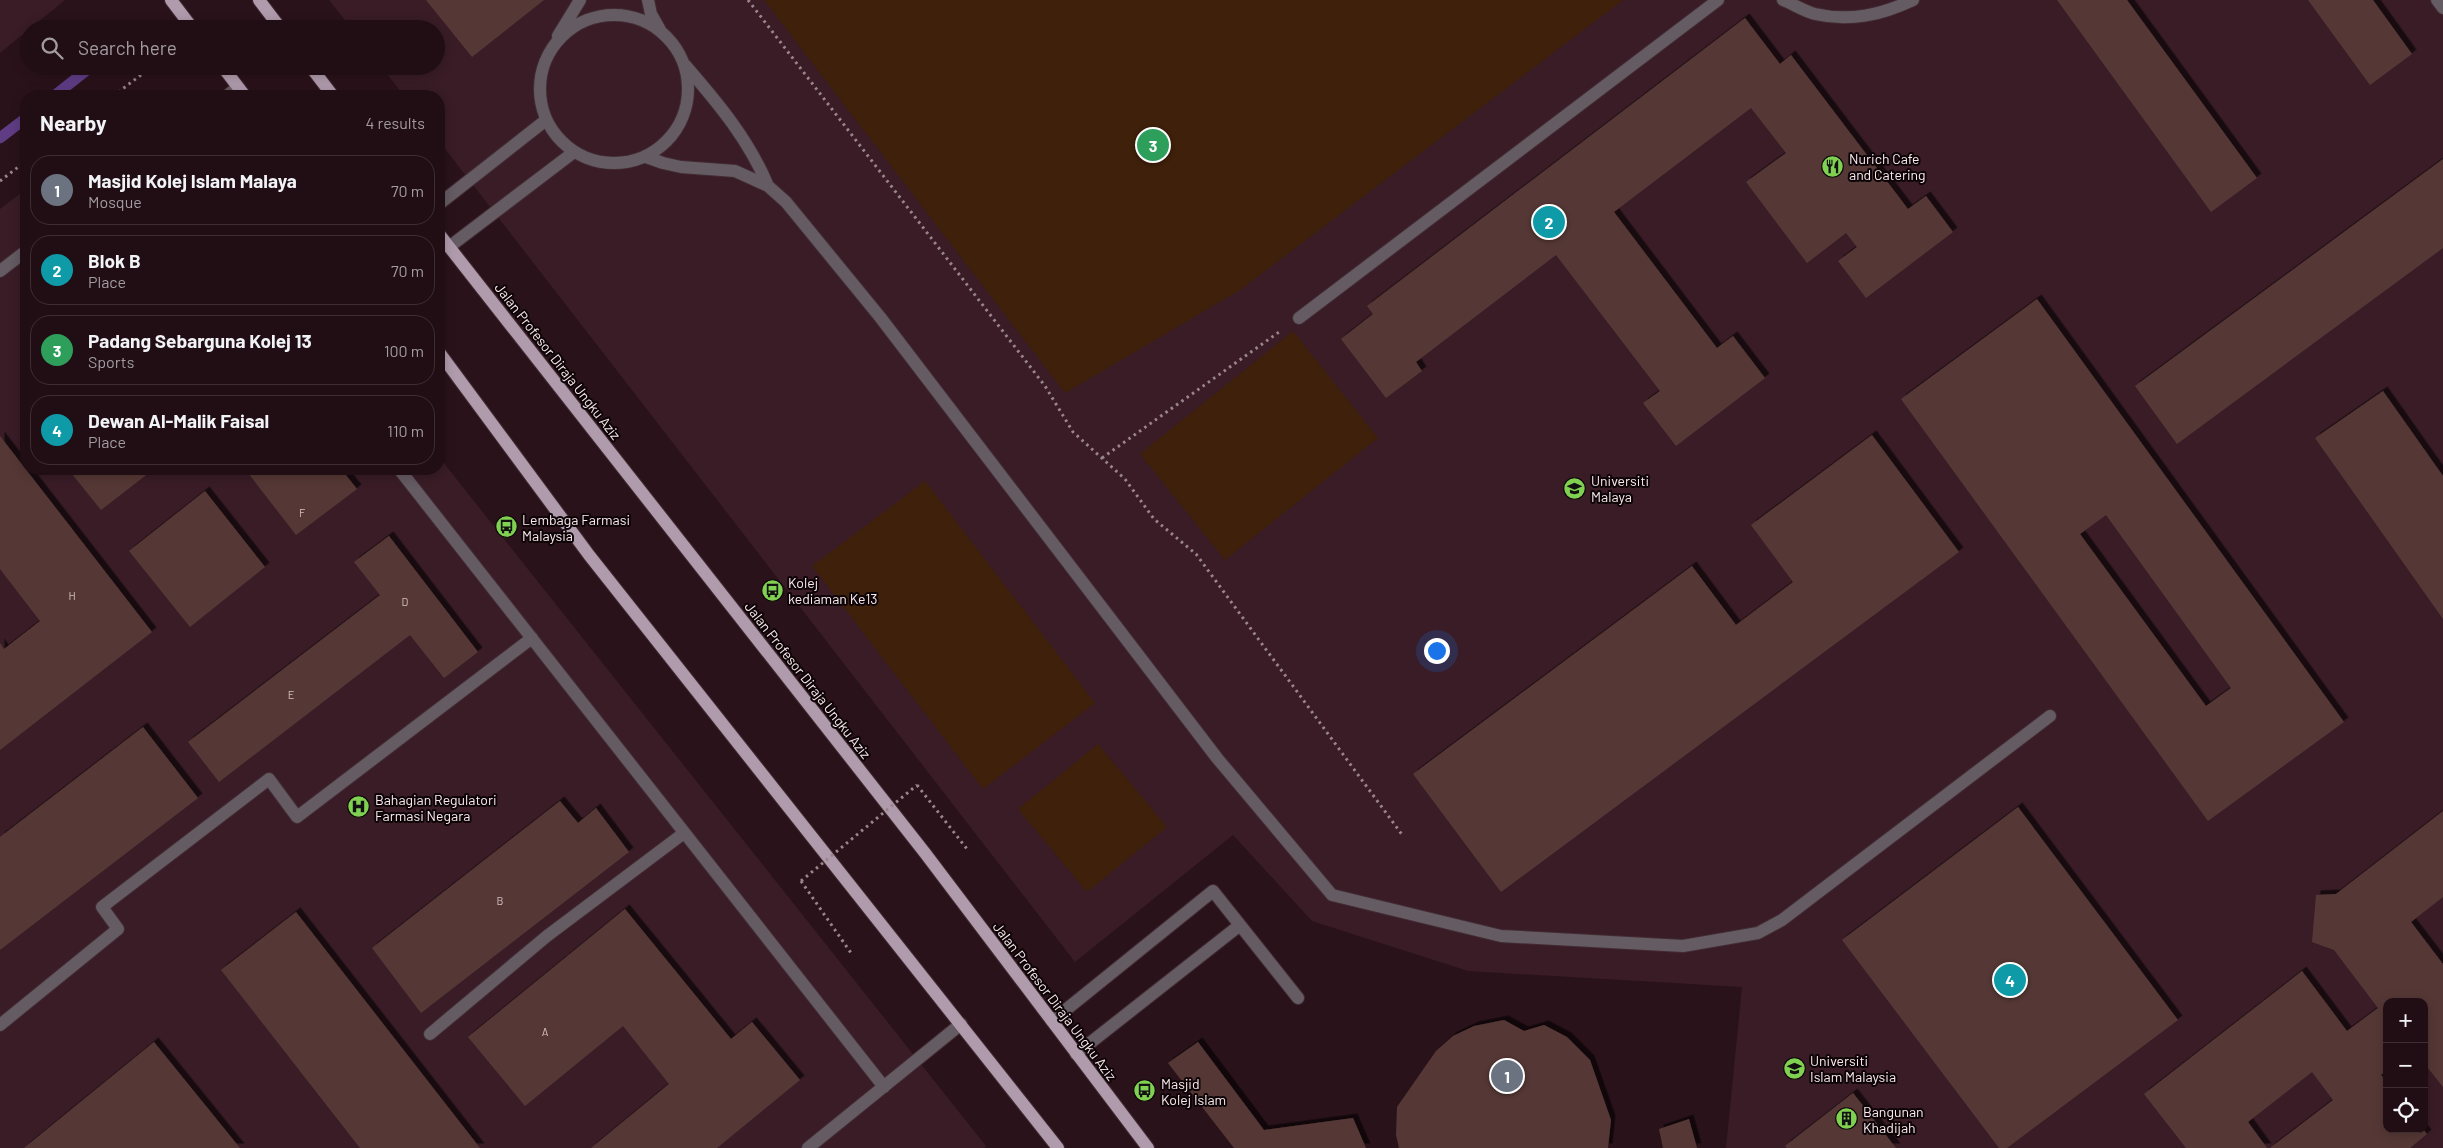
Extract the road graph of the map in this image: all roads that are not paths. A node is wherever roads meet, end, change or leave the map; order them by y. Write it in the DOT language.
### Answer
graph roads {
  1 [pos="171,0"];
  2 [pos="258,0"];
  3 [pos="580,0"];
  4 [pos="648,0"];
  5 [pos="1718,0"];
  6 [pos="1783,0"];
  7 [pos="1913,0"];
  8 [pos="2437,0"];
  9 [pos="2443,8"];
  10 [pos="186,20"];
  11 [pos="274,20"];
  12 [pos="661,31"];
  13 [pos="551,49"];
  14 [pos="684,63"];
  15 [pos="229,75"];
  16 [pos="317,75"];
  17 [pos="240,90"];
  18 [pos="328,90"];
  19 [pos="546,120"];
  20 [pos="574,152"];
  21 [pos="646,157"];
  22 [pos="768,186"];
  23 [pos="445,199"];
  24 [pos="445,242"];
  25 [pos="449,247"];
  26 [pos="20,256"];
  27 [pos="0,271"];
  28 [pos="1299,318"];
  29 [pos="445,360"];
  30 [pos="404,475"];
  31 [pos="532,638"];
  32 [pos="2050,716"];
  33 [pos="684,833"];
  34 [pos="1240,925"];
  35 [pos="1298,998"];
  36 [pos="1052,1021"];
  37 [pos="961,1024"];
  38 [pos="0,1025"];
  39 [pos="430,1034"];
  40 [pos="1076,1054"];
  41 [pos="884,1087"];
  42 [pos="808,1148"];
  43 [pos="1058,1148"];
  44 [pos="1148,1148"];
  1 -- 10 [label="main road"];
  2 -- 11 [label="main road"];
  3 -- 13 [label="lane"];
  4 -- 12 [label="lane"];
  5 -- 28 [label="lane"];
  6 -- 7 [label="lane"];
  8 -- 9 [label="lane"];
  12 -- 13 [label="lane"];
  12 -- 14 [label="lane"];
  13 -- 19 [label="lane"];
  14 -- 21 [label="lane"];
  14 -- 22 [label="lane"];
  15 -- 17 [label="main road"];
  16 -- 18 [label="main road"];
  19 -- 20 [label="lane"];
  19 -- 23 [label="lane"];
  20 -- 21 [label="lane"];
  20 -- 25 [label="lane"];
  21 -- 22 [label="lane"];
  22 -- 32 [label="lane"];
  24 -- 25 [label="main road, Jalan Profesor Diraja Ungku Aziz"];
  25 -- 36 [label="main road, Jalan Profesor Diraja Ungku Aziz"];
  26 -- 27 [label="lane"];
  29 -- 37 [label="main road"];
  30 -- 31 [label="lane"];
  31 -- 33 [label="lane"];
  31 -- 38 [label="lane"];
  33 -- 39 [label="lane"];
  33 -- 41 [label="lane"];
  34 -- 35 [label="lane"];
  34 -- 36 [label="lane"];
  34 -- 40 [label="lane"];
  36 -- 40 [label="main road, Jalan Profesor Diraja Ungku Aziz"];
  37 -- 41 [label="lane"];
  37 -- 43 [label="main road"];
  40 -- 44 [label="main road, Jalan Profesor Diraja Ungku Aziz"];
  41 -- 42 [label="lane"];
}
